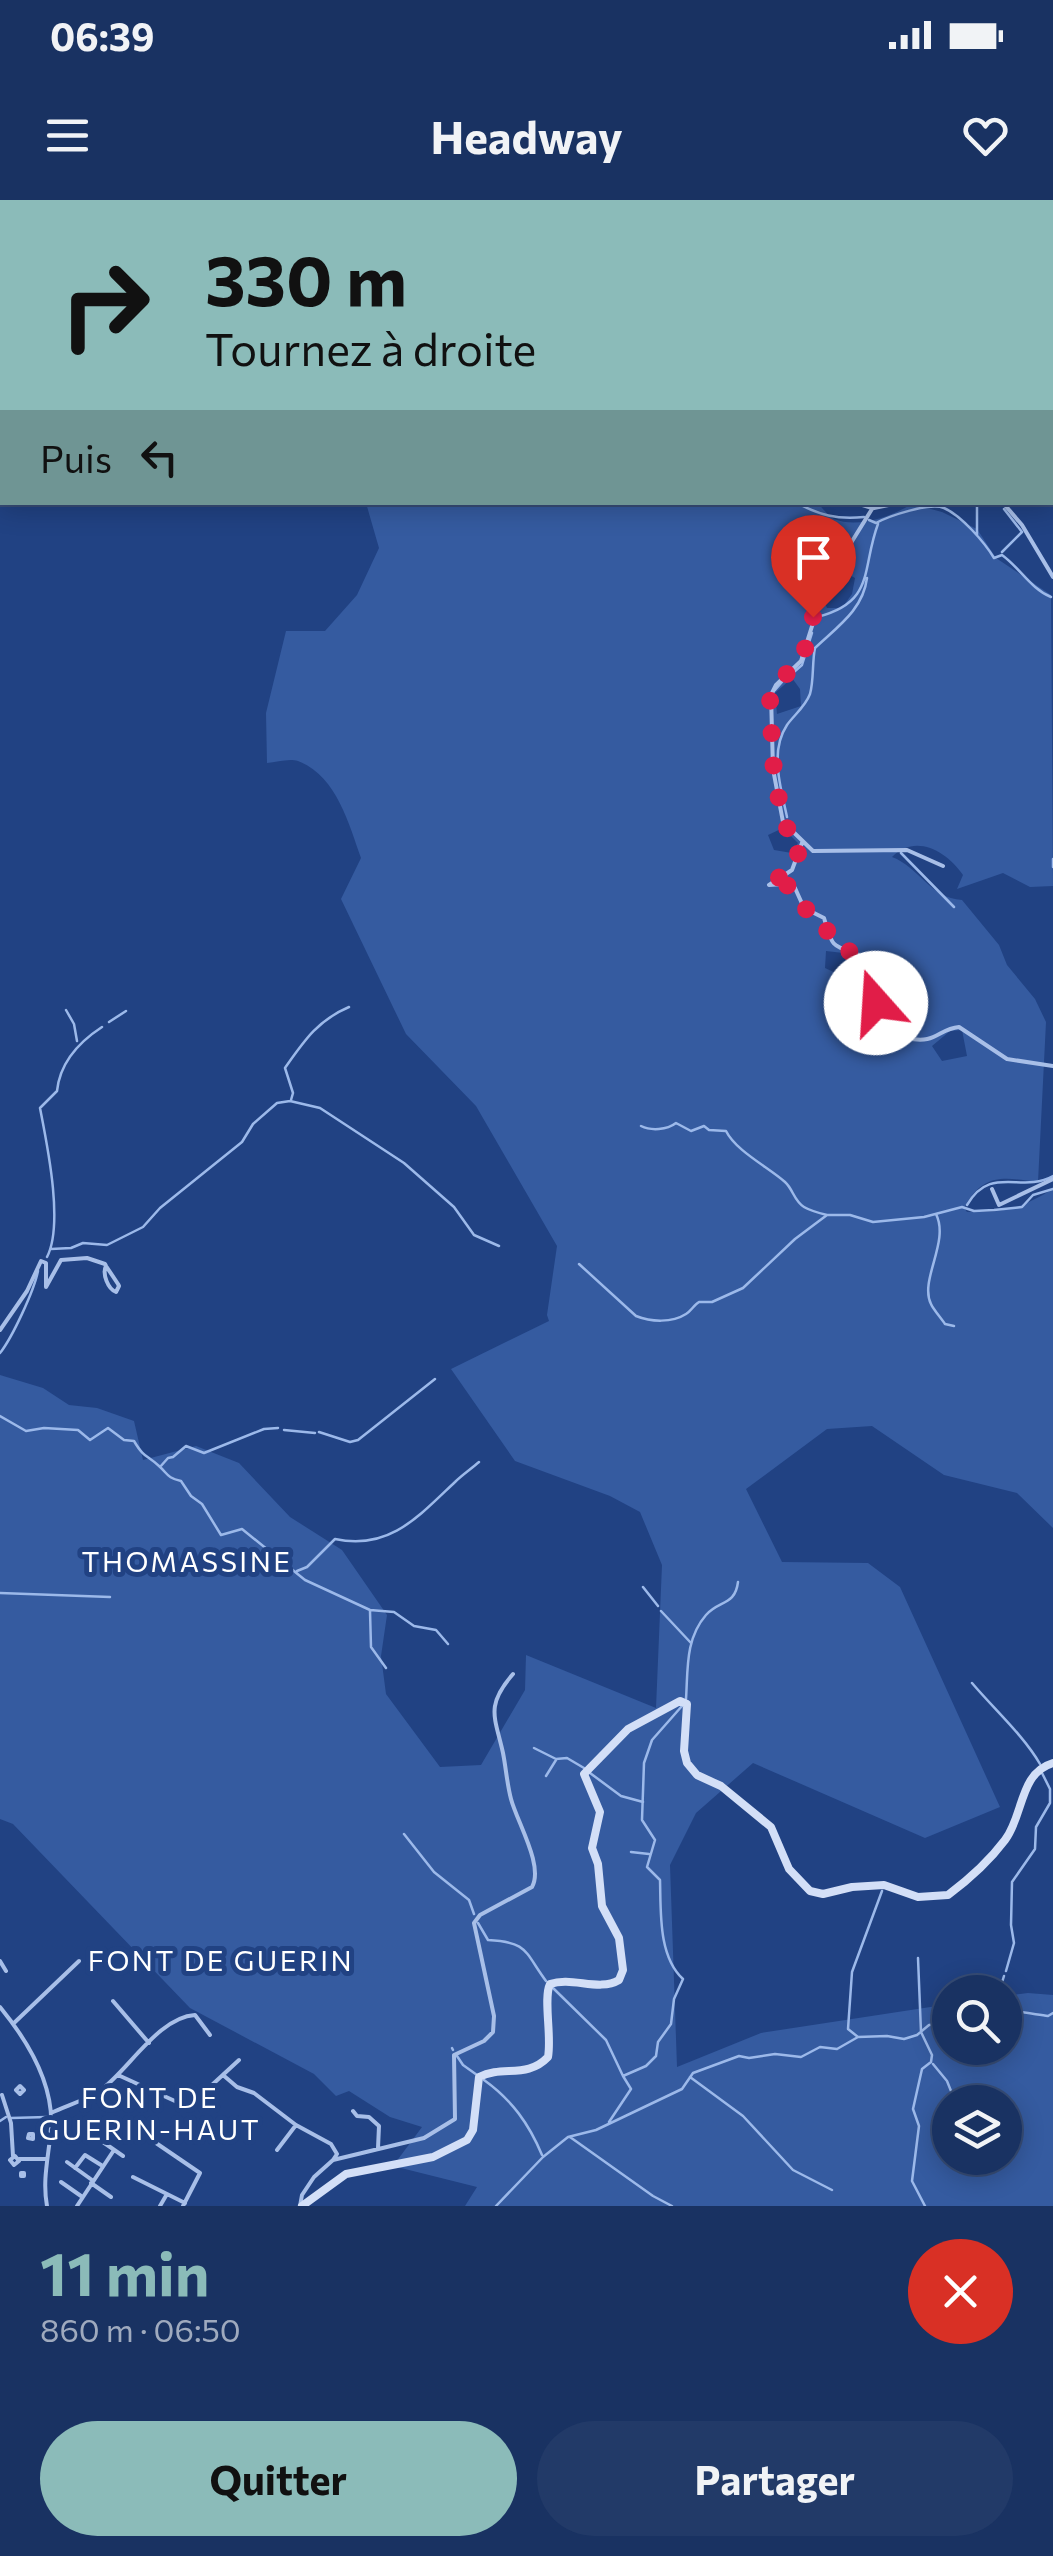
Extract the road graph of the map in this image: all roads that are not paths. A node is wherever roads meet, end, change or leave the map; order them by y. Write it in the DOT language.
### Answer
graph roads {
  1 [pos="863,505"];
  2 [pos="888,505"];
  3 [pos="1005,505"];
  4 [pos="873,508"];
  5 [pos="1053,578"];
  6 [pos="802,843"];
  7 [pos="943,866"];
  8 [pos="1053,1066"];
  9 [pos="1053,1180"];
  10 [pos="992,1189"];
  11 [pos="106,1266"];
  12 [pos="0,1330"];
  13 [pos="513,1674"];
  14 [pos="1053,1763"];
  15 [pos="79,1961"];
  16 [pos="0,1962"];
  17 [pos="6,1971"];
  18 [pos="113,2001"];
  19 [pos="0,2007"];
  20 [pos="13,2024"];
  21 [pos="210,2035"];
  22 [pos="149,2044"];
  23 [pos="239,2060"];
  24 [pos="118,2075"];
  25 [pos="223,2075"];
  26 [pos="16,2090"];
  27 [pos="1,2095"];
  28 [pos="353,2111"];
  29 [pos="51,2113"];
  30 [pos="296,2125"];
  31 [pos="148,2134"];
  32 [pos="100,2140"];
  33 [pos="378,2148"];
  34 [pos="114,2150"];
  35 [pos="277,2150"];
  36 [pos="123,2156"];
  37 [pos="47,2159"];
  38 [pos="333,2160"];
  39 [pos="13,2162"];
  40 [pos="67,2162"];
  41 [pos="102,2166"];
  42 [pos="76,2168"];
  43 [pos="20,2174"];
  44 [pos="133,2176"];
  45 [pos="92,2181"];
  46 [pos="61,2182"];
  47 [pos="167,2194"];
  48 [pos="81,2196"];
  49 [pos="110,2197"];
  50 [pos="184,2204"];
  51 [pos="48,2206"];
  52 [pos="77,2206"];
  53 [pos="160,2206"];
  54 [pos="301,2206"];
  1 -- 4 [label="street"];
  2 -- 4 [label="street"];
  3 -- 5 [label="street"];
  4 -- 6 [label="street"];
  6 -- 7 [label="street"];
  6 -- 8 [label="street"];
  9 -- 10 [label="street"];
  11 -- 11 [label="street"];
  11 -- 12 [label="street"];
  13 -- 33 [label="street"];
  14 -- 54 [label="street"];
  15 -- 20 [label="street"];
  16 -- 17 [label="street"];
  18 -- 22 [label="street"];
  19 -- 20 [label="street"];
  20 -- 29 [label="street"];
  21 -- 22 [label="street"];
  22 -- 24 [label="street"];
  23 -- 25 [label="street"];
  24 -- 25 [label="street"];
  24 -- 29 [label="street"];
  25 -- 30 [label="street"];
  26 -- 27 [label="street"];
  27 -- 39 [label="street"];
  28 -- 33 [label="street"];
  29 -- 37 [label="street"];
  30 -- 35 [label="street"];
  30 -- 38 [label="street"];
  31 -- 50 [label="street"];
  32 -- 34 [label="street"];
  33 -- 38 [label="street"];
  34 -- 36 [label="street"];
  34 -- 41 [label="street"];
  37 -- 39 [label="street"];
  37 -- 51 [label="street"];
  38 -- 54 [label="street"];
  39 -- 43 [label="street"];
  40 -- 42 [label="street"];
  41 -- 42 [label="street"];
  41 -- 45 [label="street"];
  42 -- 45 [label="street"];
  44 -- 47 [label="street"];
  45 -- 48 [label="street"];
  45 -- 49 [label="street"];
  46 -- 48 [label="street"];
  47 -- 50 [label="street"];
  47 -- 53 [label="street"];
  48 -- 52 [label="street"];
}
